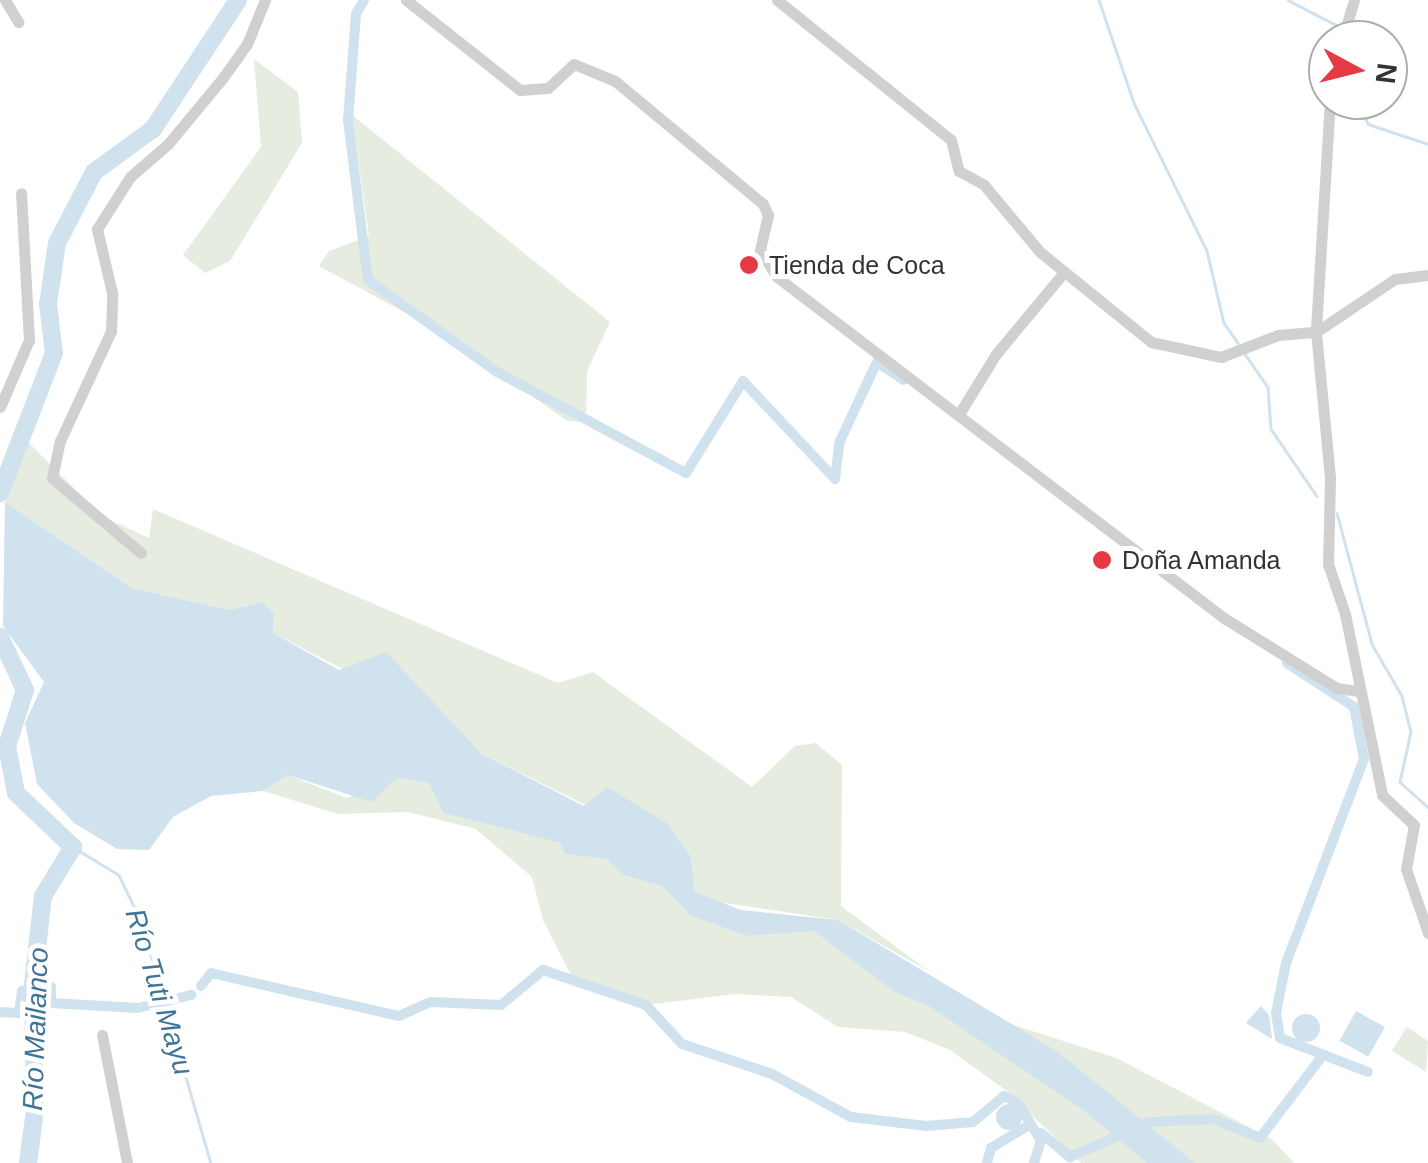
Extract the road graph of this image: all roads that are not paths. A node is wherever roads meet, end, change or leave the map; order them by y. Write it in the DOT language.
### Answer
graph roads {
  1 [pos="4,0"];
  2 [pos="265,0"];
  3 [pos="406,0"];
  4 [pos="777,0"];
  5 [pos="18,22"];
  6 [pos="1329,120"];
  7 [pos="20,193"];
  8 [pos="1064,272"];
  9 [pos="1428,276"];
  10 [pos="1316,332"];
  11 [pos="0,408"];
  12 [pos="959,414"];
  13 [pos="141,553"];
  14 [pos="1358,691"];
  15 [pos="1428,933"];
  16 [pos="102,1035"];
  17 [pos="127,1163"];
  1 -- 5 [label="street"];
  2 -- 13 [label="street"];
  3 -- 12 [label="street"];
  4 -- 8 [label="street"];
  6 -- 10 [label="street"];
  7 -- 11 [label="street"];
  8 -- 10 [label="street"];
  8 -- 12 [label="street"];
  9 -- 10 [label="street"];
  10 -- 14 [label="street"];
  12 -- 14 [label="street"];
  14 -- 15 [label="street"];
  16 -- 17 [label="street"];
}
